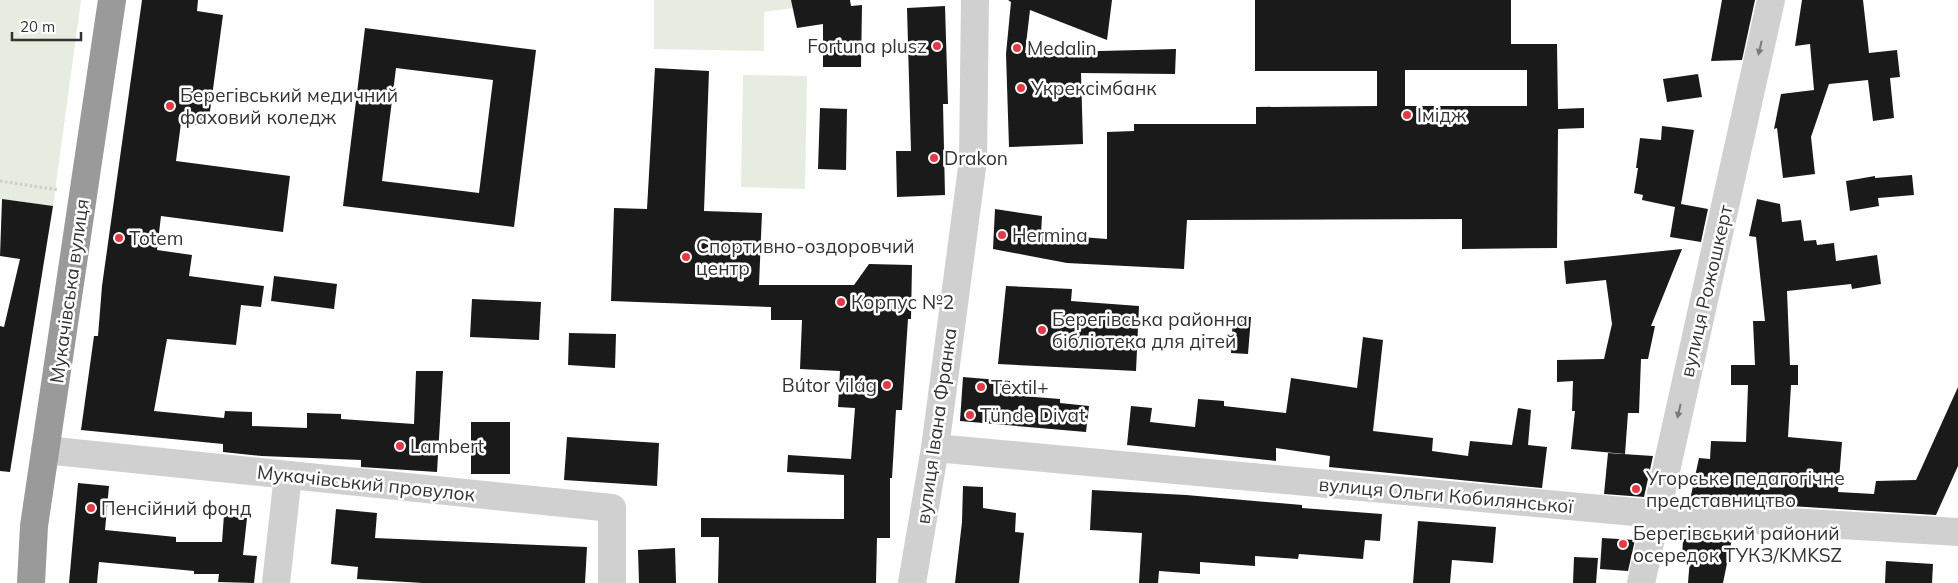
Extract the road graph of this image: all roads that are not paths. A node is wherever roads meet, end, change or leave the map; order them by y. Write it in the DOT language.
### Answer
graph roads {
  1 [pos="112,0"];
  2 [pos="975,0"];
  3 [pos="1771,0"];
  4 [pos="934,448"];
  5 [pos="46,450"];
  6 [pos="288,475"];
  7 [pos="1656,514"];
  8 [pos="1958,532"];
  9 [pos="31,583"];
  10 [pos="276,583"];
  11 [pos="612,583"];
  12 [pos="912,583"];
  13 [pos="1641,583"];
  1 -- 5 [label="highway, Мукачівська вулиця"];
  2 -- 4 [label="street, вулиця Івана Франка"];
  3 -- 7 [label="street, вулиця Рожошкерт, one-way"];
  4 -- 7 [label="street, вулиця Ольги Кобилянської"];
  4 -- 12 [label="street, вулиця Івана Франка"];
  5 -- 6 [label="street, Мукачівський провулок"];
  5 -- 9 [label="highway, Мукачівська вулиця"];
  6 -- 10 [label="street"];
  6 -- 11 [label="street, Мукачівський провулок"];
  7 -- 8 [label="street, вулиця Ольги Кобилянської"];
  7 -- 13 [label="street, вулиця Рожошкерт"];
}
